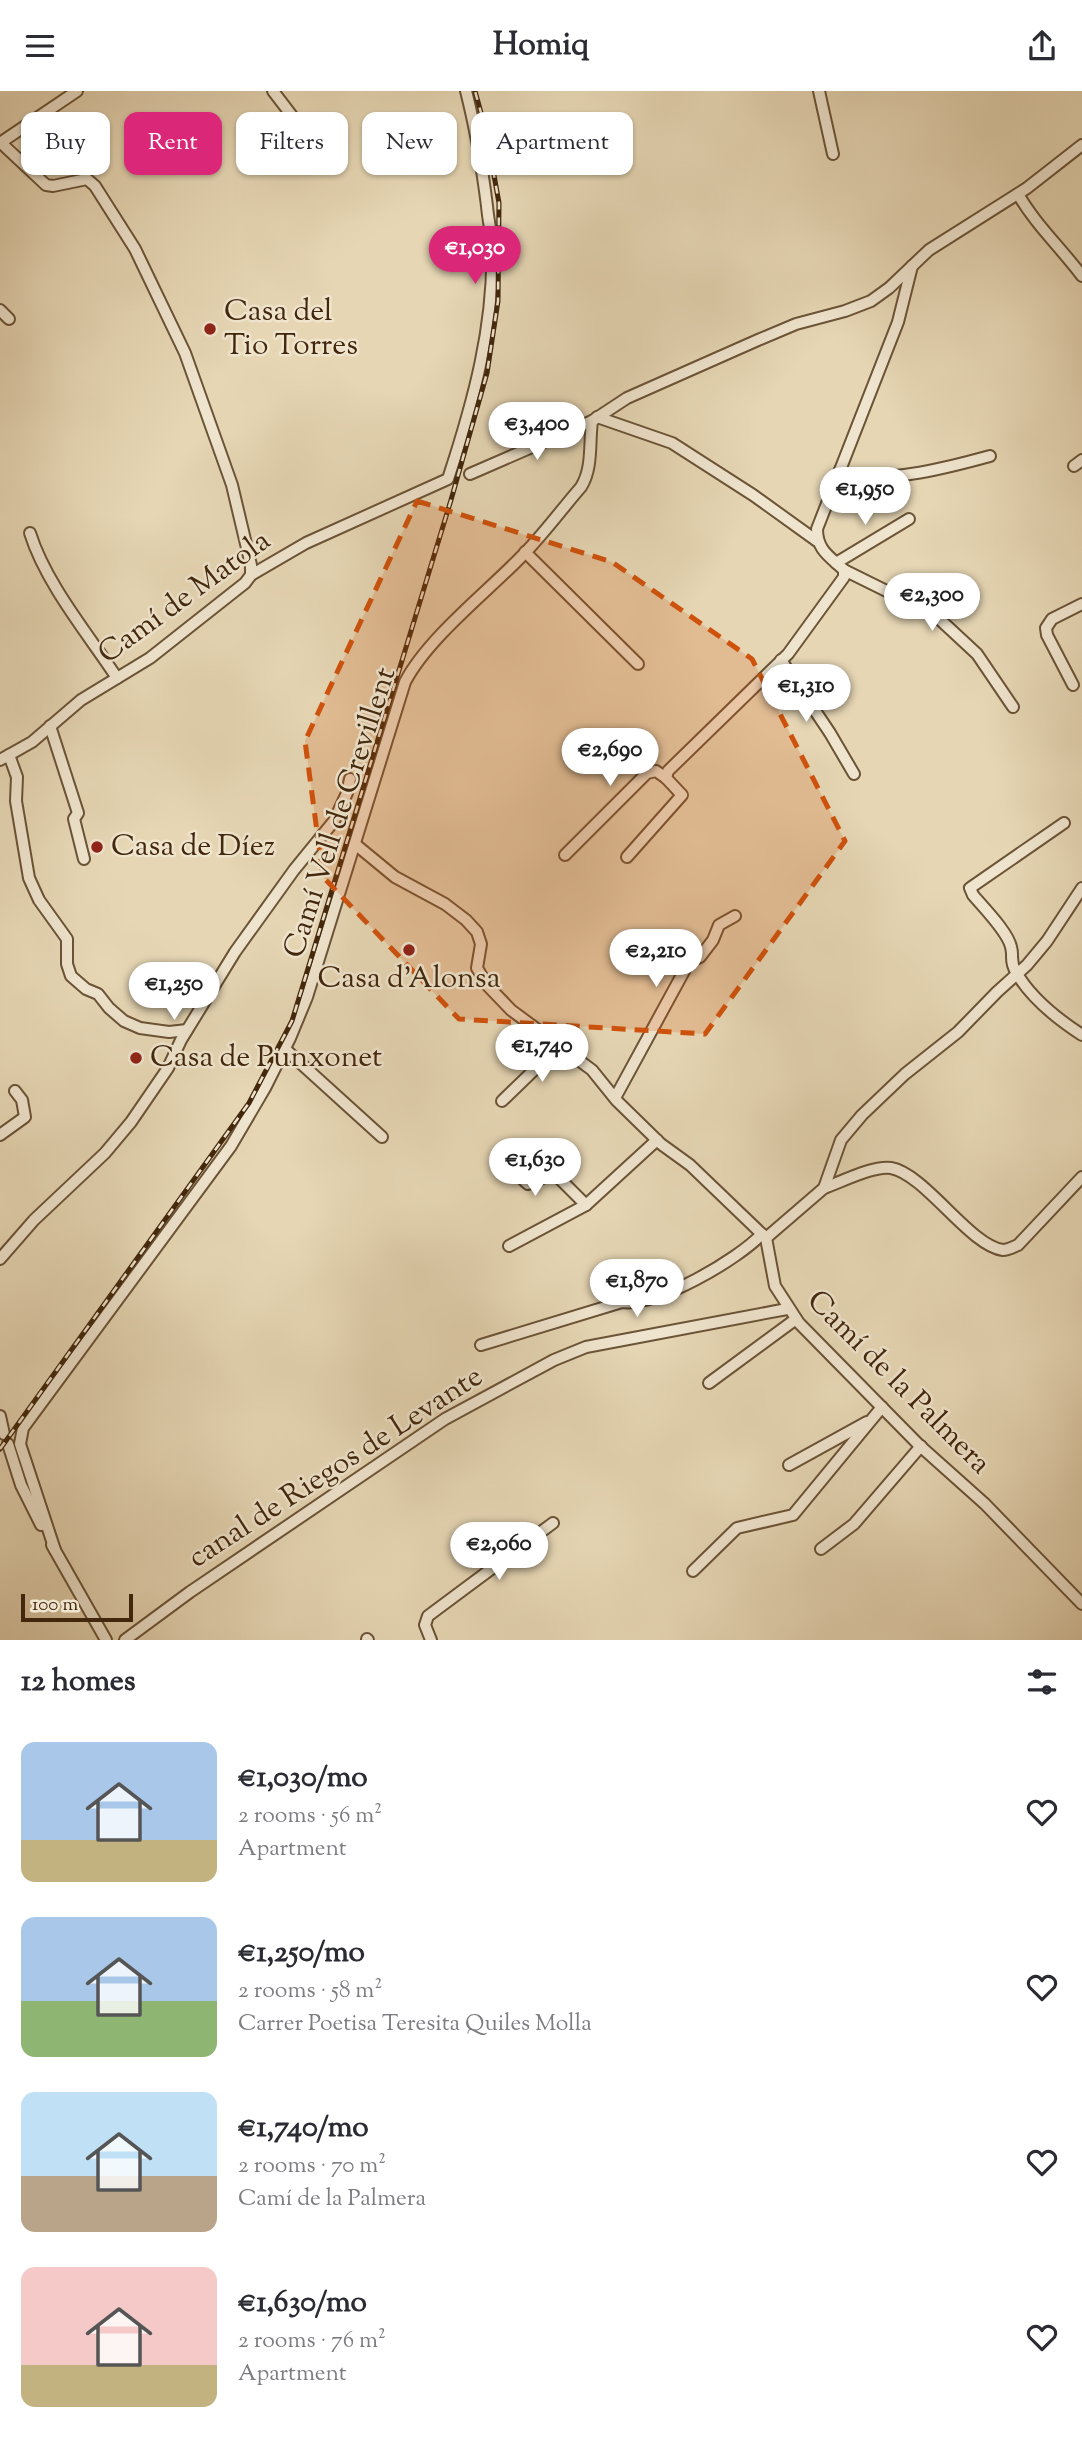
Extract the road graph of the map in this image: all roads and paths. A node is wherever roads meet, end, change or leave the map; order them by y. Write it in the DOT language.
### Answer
graph roads {
  1 [pos="77,91"];
  2 [pos="273,91"];
  3 [pos="466,91"];
  4 [pos="819,91"];
  5 [pos="289,112"];
  6 [pos="0,143"];
  7 [pos="1082,145"];
  8 [pos="833,154"];
  9 [pos="1018,194"];
  10 [pos="912,266"];
  11 [pos="1082,276"];
  12 [pos="0,310"];
  13 [pos="9,319"];
  14 [pos="595,419"];
  15 [pos="990,456"];
  16 [pos="840,470"];
  17 [pos="470,474"];
  18 [pos="909,519"];
  19 [pos="30,533"];
  20 [pos="817,541"];
  21 [pos="525,552"];
  22 [pos="840,566"];
  23 [pos="251,575"];
  24 [pos="1082,604"];
  25 [pos="782,660"];
  26 [pos="638,664"];
  27 [pos="117,678"];
  28 [pos="1073,685"];
  29 [pos="1013,707"];
  30 [pos="50,726"];
  31 [pos="4,758"];
  32 [pos="854,774"];
  33 [pos="666,778"];
  34 [pos="350,779"];
  35 [pos="1064,823"];
  36 [pos="355,844"];
  37 [pos="565,855"];
  38 [pos="627,857"];
  39 [pos="84,859"];
  40 [pos="1082,888"];
  41 [pos="735,916"];
  42 [pos="1017,975"];
  43 [pos="187,1030"];
  44 [pos="1082,1035"];
  45 [pos="560,1045"];
  46 [pos="285,1049"];
  47 [pos="15,1091"];
  48 [pos="615,1098"];
  49 [pos="502,1101"];
  50 [pos="0,1135"];
  51 [pos="383,1137"];
  52 [pos="657,1140"];
  53 [pos="505,1163"];
  54 [pos="1082,1177"];
  55 [pos="824,1188"];
  56 [pos="586,1205"];
  57 [pos="764,1236"];
  58 [pos="509,1246"];
  59 [pos="0,1259"];
  60 [pos="787,1309"];
  61 [pos="796,1319"];
  62 [pos="481,1345"];
  63 [pos="709,1383"];
  64 [pos="882,1407"];
  65 [pos="0,1416"];
  66 [pos="873,1419"];
  67 [pos="920,1446"];
  68 [pos="789,1465"];
  69 [pos="553,1523"];
  70 [pos="821,1549"];
  71 [pos="55,1550"];
  72 [pos="693,1571"];
  73 [pos="1082,1604"];
  74 [pos="106,1640"];
  75 [pos="125,1640"];
  76 [pos="431,1640"];
  1 -- 6 [label="street"];
  2 -- 5 [label="street"];
  3 -- 23 [label="street, Camí de Matola"];
  4 -- 8 [label="street"];
  6 -- 23 [label="street"];
  7 -- 9 [label="street"];
  9 -- 10 [label="street"];
  9 -- 11 [label="street"];
  10 -- 14 [label="street"];
  10 -- 16 [label="street"];
  12 -- 13 [label="street"];
  14 -- 17 [label="street"];
  14 -- 20 [label="street"];
  14 -- 21 [label="street, Camí Vell de Crevillent"];
  15 -- 16 [label="street"];
  16 -- 20 [label="street"];
  18 -- 22 [label="street"];
  19 -- 27 [label="street"];
  20 -- 22 [label="street"];
  21 -- 26 [label="street"];
  21 -- 36 [label="street, Camí Vell de Crevillent"];
  22 -- 25 [label="street"];
  22 -- 29 [label="street"];
  23 -- 27 [label="street, Camí de Matola"];
  24 -- 28 [label="street"];
  25 -- 32 [label="street"];
  25 -- 33 [label="street"];
  27 -- 30 [label="street, Camí de Matola"];
  30 -- 31 [label="street, Camí de Matola"];
  30 -- 39 [label="street"];
  31 -- 43 [label="street"];
  33 -- 37 [label="street"];
  33 -- 38 [label="street"];
  34 -- 43 [label="street"];
  35 -- 42 [label="street"];
  36 -- 45 [label="street"];
  36 -- 46 [label="street, Camí Vell de Crevillent"];
  40 -- 42 [label="street"];
  41 -- 48 [label="street"];
  42 -- 44 [label="street"];
  42 -- 55 [label="street"];
  43 -- 59 [label="street"];
  45 -- 48 [label="street"];
  45 -- 49 [label="street"];
  46 -- 51 [label="street"];
  46 -- 71 [label="street, Camí Vell de Crevillent"];
  47 -- 50 [label="street"];
  48 -- 52 [label="street"];
  52 -- 56 [label="street"];
  52 -- 57 [label="street"];
  53 -- 56 [label="street"];
  54 -- 55 [label="street"];
  55 -- 57 [label="street"];
  56 -- 58 [label="street"];
  57 -- 60 [label="street, Camí de la Palmera"];
  57 -- 62 [label="street"];
  60 -- 61 [label="street, Camí de la Palmera"];
  60 -- 75 [label="street, canal de Riegos de Levante"];
  61 -- 63 [label="street"];
  61 -- 64 [label="street, Camí de la Palmera"];
  64 -- 66 [label="street"];
  64 -- 67 [label="street, Camí de la Palmera"];
  65 -- 71 [label="street"];
  66 -- 68 [label="street"];
  66 -- 72 [label="street"];
  67 -- 70 [label="street"];
  67 -- 73 [label="street, Camí de la Palmera"];
  69 -- 76 [label="street"];
  71 -- 74 [label="street"];
}
